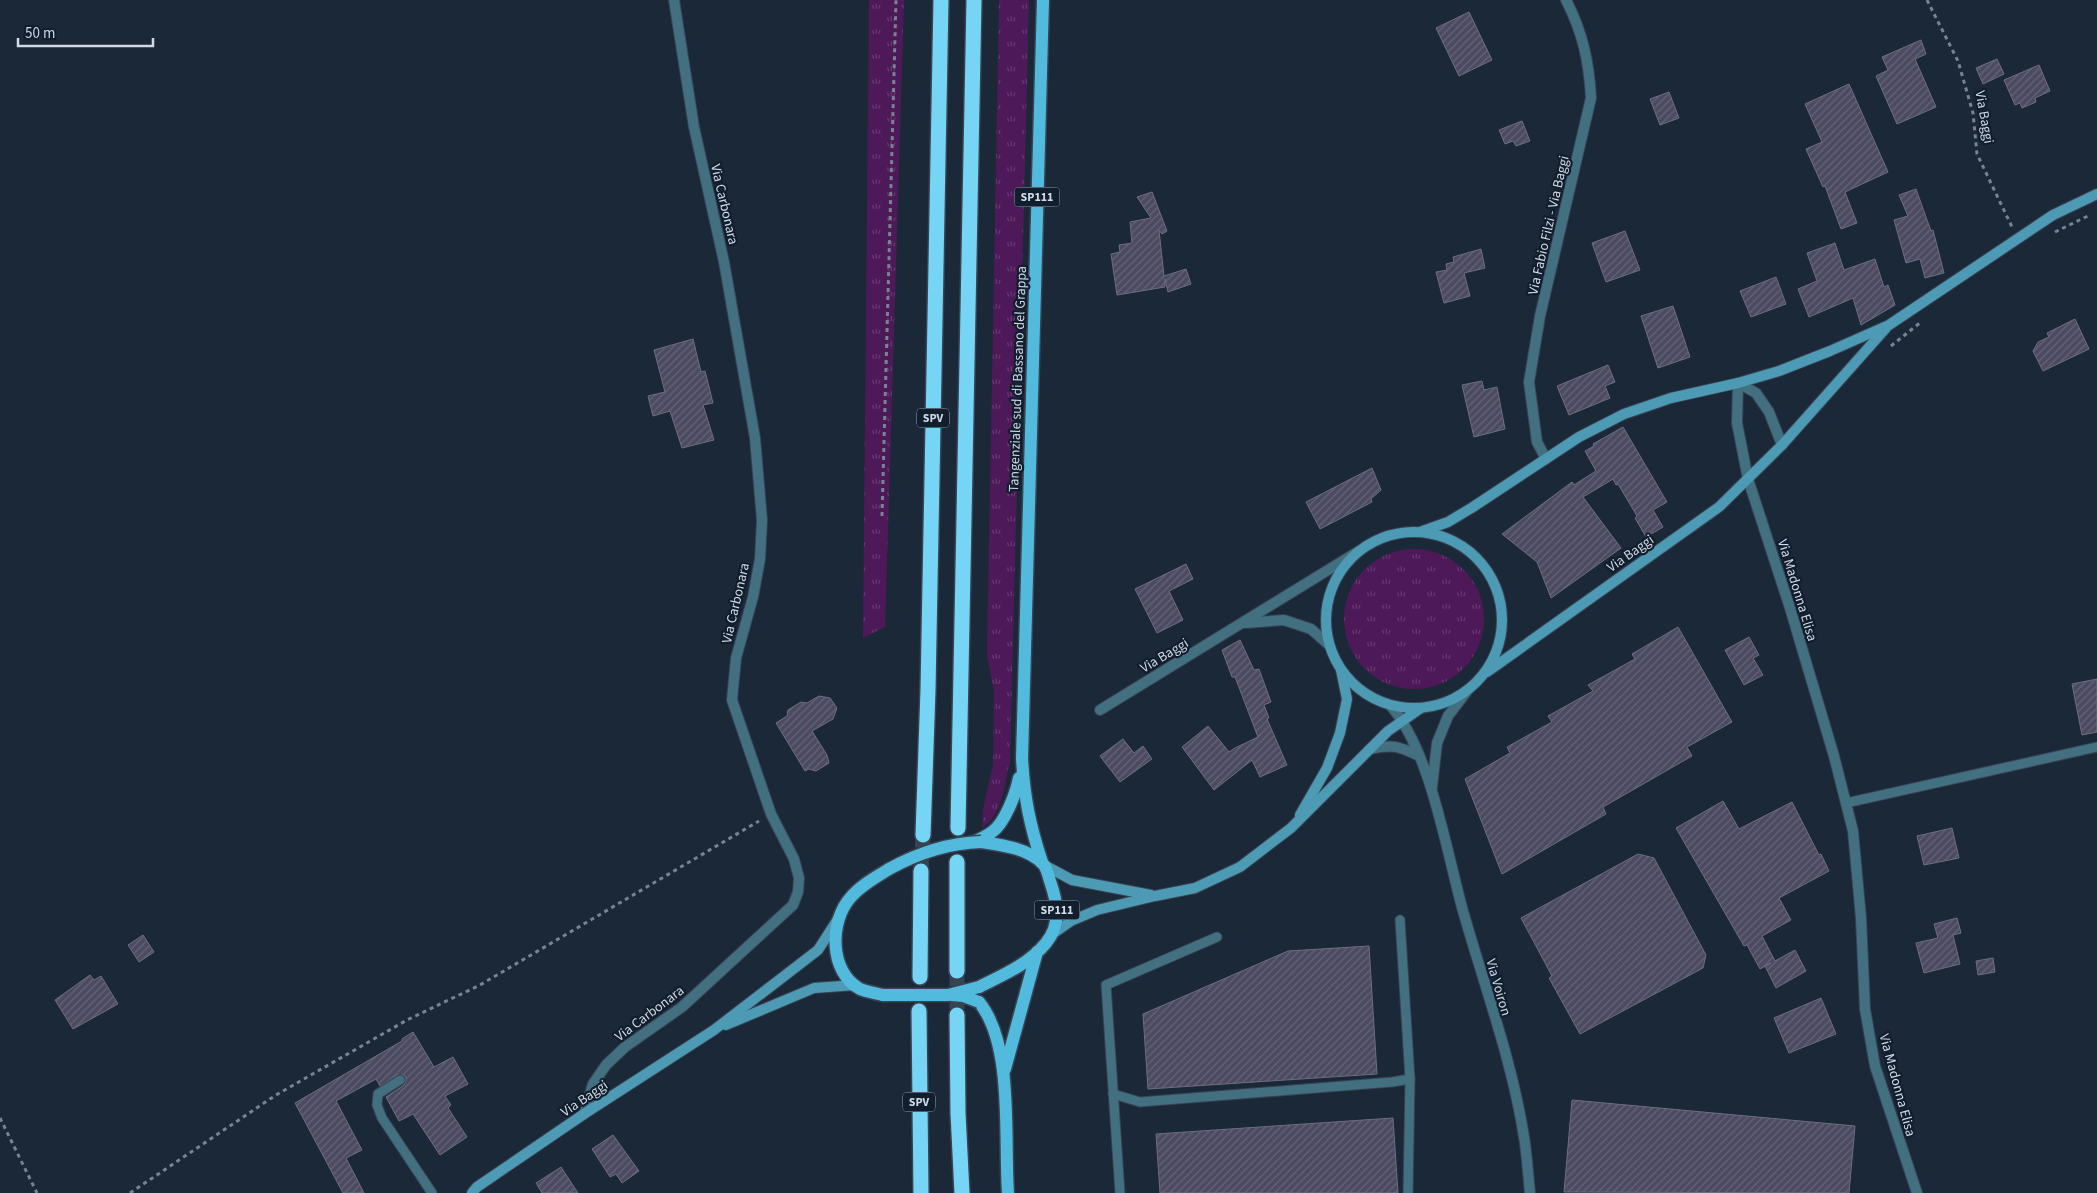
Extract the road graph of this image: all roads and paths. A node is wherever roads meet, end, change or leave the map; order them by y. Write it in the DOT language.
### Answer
graph roads {
  1 [pos="674,0"];
  2 [pos="896,0"];
  3 [pos="941,0"];
  4 [pos="974,0"];
  5 [pos="1043,0"];
  6 [pos="1566,0"];
  7 [pos="1926,0"];
  8 [pos="2097,194"];
  9 [pos="2097,211"];
  10 [pos="2054,233"];
  11 [pos="2018,239"];
  12 [pos="1926,319"];
  13 [pos="1888,325"];
  14 [pos="1888,349"];
  15 [pos="1738,383"];
  16 [pos="1782,444"];
  17 [pos="1546,459"];
  18 [pos="1748,479"];
  19 [pos="882,516"];
  20 [pos="1420,532"];
  21 [pos="1359,551"];
  22 [pos="1242,624"];
  23 [pos="1329,645"];
  24 [pos="1340,669"];
  25 [pos="1484,674"];
  26 [pos="1468,691"];
  27 [pos="1391,706"];
  28 [pos="1421,708"];
  29 [pos="1100,710"];
  30 [pos="1404,720"];
  31 [pos="2097,747"];
  32 [pos="1370,749"];
  33 [pos="1419,756"];
  34 [pos="1022,758"];
  35 [pos="1431,790"];
  36 [pos="1846,803"];
  37 [pos="771,814"];
  38 [pos="958,828"];
  39 [pos="1292,828"];
  40 [pos="923,835"];
  41 [pos="979,841"];
  42 [pos="957,862"];
  43 [pos="1043,864"];
  44 [pos="921,871"];
  45 [pos="1154,896"];
  46 [pos="838,920"];
  47 [pos="1400,920"];
  48 [pos="1051,935"];
  49 [pos="1217,937"];
  50 [pos="1037,952"];
  51 [pos="957,971"];
  52 [pos="920,977"];
  53 [pos="856,986"];
  54 [pos="948,995"];
  55 [pos="919,1011"];
  56 [pos="957,1014"];
  57 [pos="714,1030"];
  58 [pos="1004,1071"];
  59 [pos="1410,1079"];
  60 [pos="400,1080"];
  61 [pos="1113,1094"];
  62 [pos="584,1114"];
  63 [pos="0,1118"];
  64 [pos="472,1191"];
  65 [pos="37,1193"];
  66 [pos="130,1193"];
  67 [pos="432,1193"];
  68 [pos="921,1193"];
  69 [pos="962,1193"];
  70 [pos="1008,1193"];
  71 [pos="1120,1193"];
  72 [pos="1408,1193"];
  73 [pos="1530,1193"];
  74 [pos="1917,1193"];
  1 -- 37 [label="street, Via Carbonara"];
  2 -- 19 [label="path"];
  3 -- 40 [label="highway, SPV"];
  4 -- 38 [label="highway, SPV"];
  5 -- 34 [label="main road, Tangenziale sud di Bassano del Grappa / SP111"];
  6 -- 17 [label="street, Via Fabio Filzi - Via Baggi"];
  7 -- 11 [label="path, Via Baggi"];
  8 -- 11 [label="main road, Via Baggi"];
  9 -- 10 [label="path"];
  11 -- 13 [label="main road, Via Baggi"];
  12 -- 14 [label="path"];
  13 -- 15 [label="main road, Via Baggi"];
  13 -- 16 [label="main road, Via Baggi"];
  15 -- 16 [label="street"];
  15 -- 17 [label="main road, Via Baggi"];
  15 -- 18 [label="street, Via Madonna Elisa"];
  16 -- 18 [label="main road, Via Baggi"];
  17 -- 20 [label="main road, Via Baggi"];
  18 -- 25 [label="main road, Via Baggi"];
  18 -- 36 [label="street, Via Madonna Elisa"];
  20 -- 21 [label="main road, Via Baggi"];
  20 -- 25 [label="main road, Via Baggi"];
  21 -- 22 [label="street, Via Baggi"];
  21 -- 23 [label="main road, Via Baggi"];
  22 -- 23 [label="street, Via Baggi"];
  22 -- 29 [label="street, Via Baggi"];
  23 -- 24 [label="main road, Via Baggi"];
  24 -- 27 [label="main road, Via Baggi"];
  24 -- 39 [label="main road, Via Baggi"];
  25 -- 26 [label="main road, Via Baggi"];
  26 -- 28 [label="main road, Via Baggi"];
  26 -- 35 [label="street, Via Voiron"];
  27 -- 28 [label="main road, Via Baggi"];
  27 -- 30 [label="street, Via Voiron"];
  28 -- 30 [label="main road, Via Baggi"];
  30 -- 32 [label="main road, Via Baggi"];
  30 -- 33 [label="street, Via Voiron"];
  31 -- 36 [label="lane"];
  32 -- 33 [label="street"];
  32 -- 39 [label="main road, Via Baggi"];
  33 -- 35 [label="street, Via Voiron"];
  34 -- 41 [label="main road, Tangenziale sud di Bassano del Grappa / SP111"];
  34 -- 43 [label="main road, Tangenziale sud di Bassano del Grappa / SP111"];
  35 -- 73 [label="street, Via Voiron"];
  36 -- 74 [label="street, Via Madonna Elisa"];
  37 -- 62 [label="street, Via Carbonara"];
  37 -- 66 [label="path"];
  39 -- 45 [label="main road, Via Baggi"];
  41 -- 43 [label="main road"];
  41 -- 46 [label="main road, bridge"];
  42 -- 51 [label="highway"];
  43 -- 45 [label="main road, Via Baggi"];
  43 -- 48 [label="main road, Tangenziale sud di Bassano del Grappa / SP111"];
  44 -- 52 [label="highway"];
  45 -- 48 [label="main road, Via Baggi"];
  46 -- 53 [label="main road"];
  46 -- 57 [label="main road, Via Baggi"];
  47 -- 59 [label="lane"];
  48 -- 50 [label="main road, Tangenziale sud di Bassano del Grappa / SP111"];
  49 -- 61 [label="lane"];
  50 -- 54 [label="main road, Tangenziale sud di Bassano del Grappa / SP111, bridge"];
  50 -- 58 [label="main road, Tangenziale sud di Bassano del Grappa / SP111"];
  53 -- 54 [label="main road, Tangenziale sud di Bassano del Grappa / SP111, bridge"];
  53 -- 57 [label="main road, Via Baggi"];
  54 -- 58 [label="main road, Tangenziale sud di Bassano del Grappa / SP111, bridge"];
  55 -- 68 [label="highway, SPV"];
  56 -- 69 [label="highway"];
  57 -- 62 [label="main road, Via Baggi"];
  58 -- 70 [label="main road, Tangenziale sud di Bassano del Grappa / SP111"];
  59 -- 61 [label="lane"];
  59 -- 72 [label="lane"];
  60 -- 67 [label="lane"];
  61 -- 71 [label="lane"];
  62 -- 64 [label="main road, Via Baggi"];
  63 -- 65 [label="path"];
}
